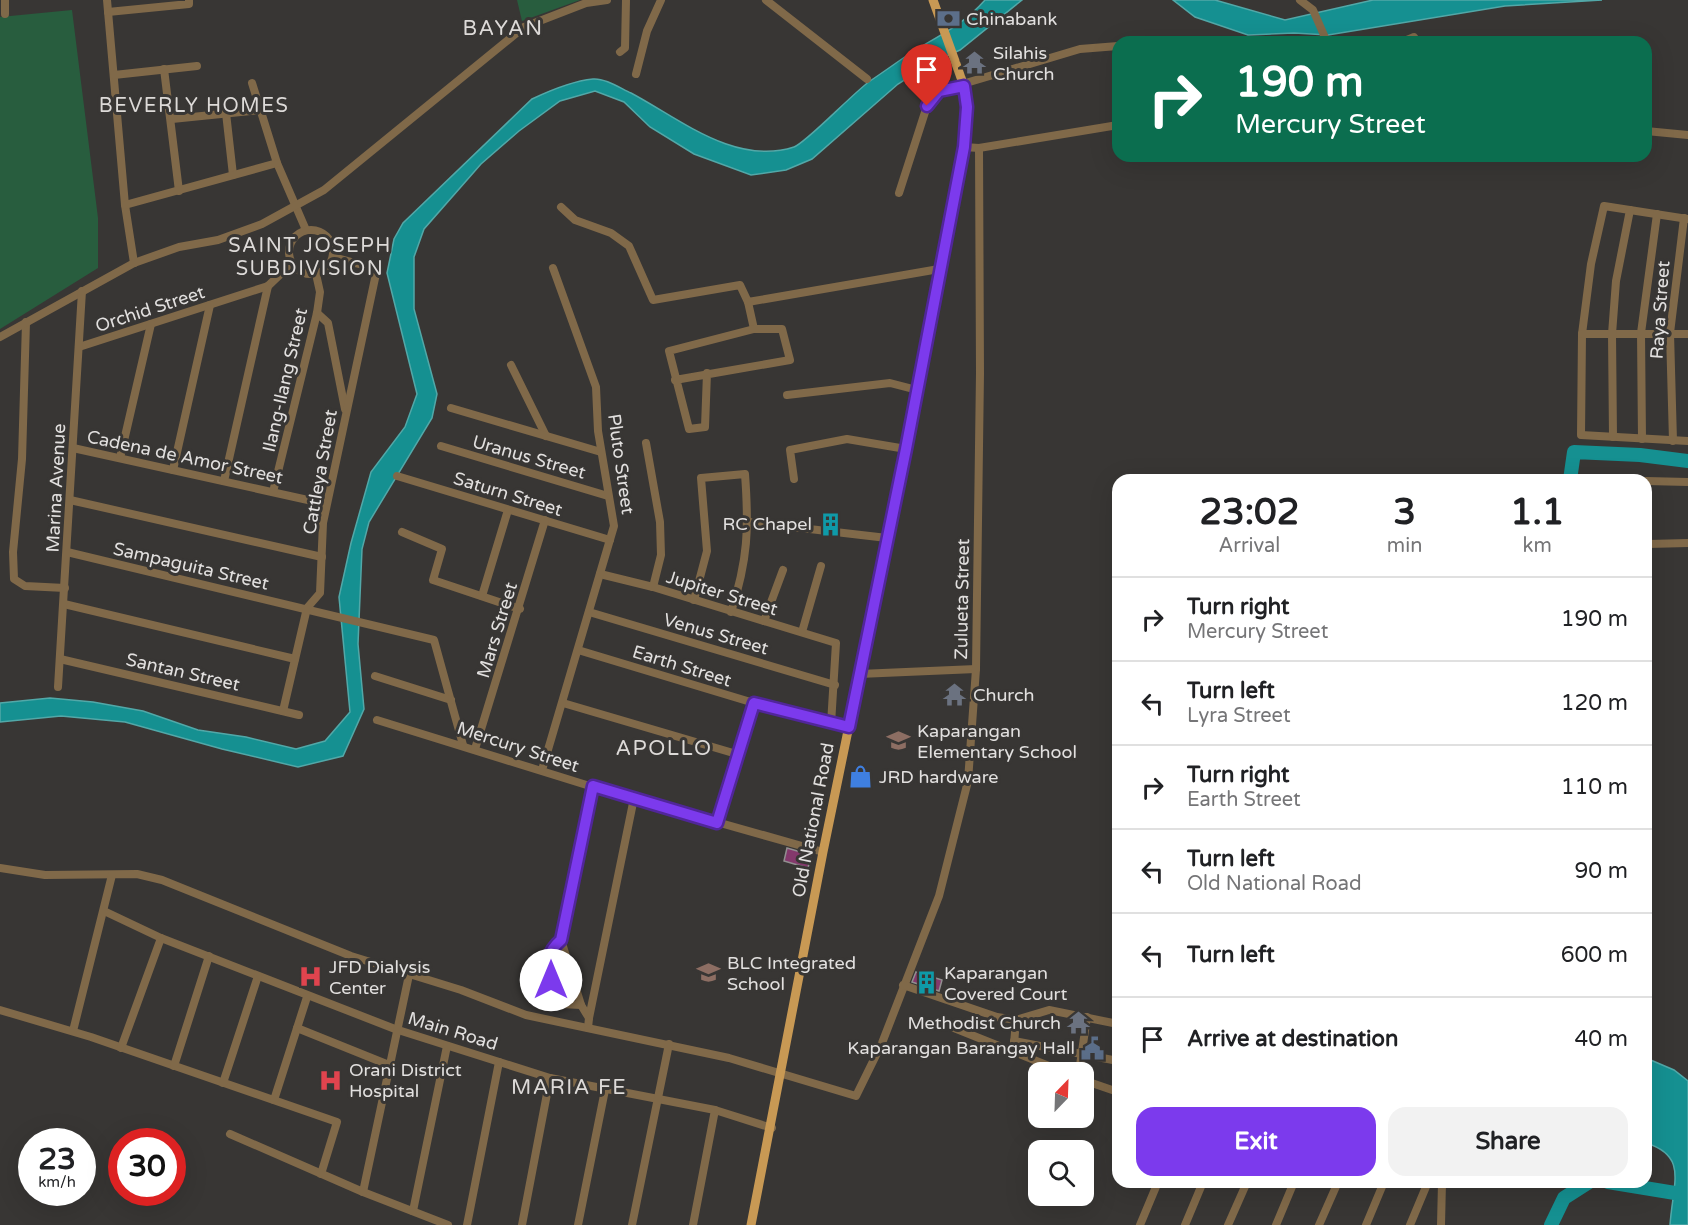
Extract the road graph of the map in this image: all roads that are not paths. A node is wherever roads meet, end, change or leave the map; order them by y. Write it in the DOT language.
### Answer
graph roads {
  1 [pos="5,0"];
  2 [pos="107,0"];
  3 [pos="189,0"];
  4 [pos="608,0"];
  5 [pos="626,0"];
  6 [pos="661,0"];
  7 [pos="766,0"];
  8 [pos="933,0"];
  9 [pos="1300,0"];
  10 [pos="586,1"];
  11 [pos="108,12"];
  12 [pos="5,14"];
  13 [pos="1324,36"];
  14 [pos="1112,46"];
  15 [pos="620,52"];
  16 [pos="197,66"];
  17 [pos="164,69"];
  18 [pos="636,74"];
  19 [pos="114,75"];
  20 [pos="867,79"];
  21 [pos="252,83"];
  22 [pos="964,86"];
  23 [pos="262,110"];
  24 [pos="226,113"];
  25 [pos="172,119"];
  26 [pos="1112,126"];
  27 [pos="1652,132"];
  28 [pos="1688,135"];
  29 [pos="964,147"];
  30 [pos="979,147"];
  31 [pos="277,163"];
  32 [pos="232,175"];
  33 [pos="179,191"];
  34 [pos="899,193"];
  35 [pos="125,205"];
  36 [pos="295,206"];
  37 [pos="561,207"];
  38 [pos="1629,210"];
  39 [pos="1657,214"];
  40 [pos="1686,219"];
  41 [pos="306,230"];
  42 [pos="333,257"];
  43 [pos="134,263"];
  44 [pos="291,264"];
  45 [pos="553,268"];
  46 [pos="939,270"];
  47 [pos="316,274"];
  48 [pos="268,286"];
  49 [pos="81,291"];
  50 [pos="748,302"];
  51 [pos="210,305"];
  52 [pos="316,313"];
  53 [pos="26,322"];
  54 [pos="151,324"];
  55 [pos="754,329"];
  56 [pos="1641,333"];
  57 [pos="1670,333"];
  58 [pos="1582,334"];
  59 [pos="1612,334"];
  60 [pos="1688,334"];
  61 [pos="0,337"];
  62 [pos="79,347"];
  63 [pos="511,365"];
  64 [pos="707,373"];
  65 [pos="675,380"];
  66 [pos="917,390"];
  67 [pos="787,394"];
  68 [pos="451,408"];
  69 [pos="346,413"];
  70 [pos="546,436"];
  71 [pos="1612,437"];
  72 [pos="1642,439"];
  73 [pos="1673,441"];
  74 [pos="1688,441"];
  75 [pos="646,443"];
  76 [pos="441,446"];
  77 [pos="73,448"];
  78 [pos="906,449"];
  79 [pos="601,452"];
  80 [pos="120,458"];
  81 [pos="173,470"];
  82 [pos="397,476"];
  83 [pos="794,479"];
  84 [pos="224,481"];
  85 [pos="1652,481"];
  86 [pos="1688,482"];
  87 [pos="273,492"];
  88 [pos="608,496"];
  89 [pos="70,501"];
  90 [pos="326,504"];
  91 [pos="508,510"];
  92 [pos="545,520"];
  93 [pos="749,522"];
  94 [pos="402,532"];
  95 [pos="887,538"];
  96 [pos="610,540"];
  97 [pos="1652,543"];
  98 [pos="1688,543"];
  99 [pos="67,552"];
  100 [pos="322,557"];
  101 [pos="821,566"];
  102 [pos="783,570"];
  103 [pos="600,574"];
  104 [pos="652,587"];
  105 [pos="65,588"];
  106 [pos="482,596"];
  107 [pos="694,600"];
  108 [pos="64,604"];
  109 [pos="307,608"];
  110 [pos="520,609"];
  111 [pos="589,612"];
  112 [pos="731,612"];
  113 [pos="764,621"];
  114 [pos="802,632"];
  115 [pos="578,650"];
  116 [pos="60,659"];
  117 [pos="295,659"];
  118 [pos="976,669"];
  119 [pos="859,674"];
  120 [pos="375,676"];
  121 [pos="835,685"];
  122 [pos="58,687"];
  123 [pos="451,700"];
  124 [pos="563,703"];
  125 [pos="754,703"];
  126 [pos="283,711"];
  127 [pos="299,715"];
  128 [pos="377,720"];
  129 [pos="831,724"];
  130 [pos="849,727"];
  131 [pos="463,745"];
  132 [pos="475,749"];
  133 [pos="740,755"];
  134 [pos="542,770"];
  135 [pos="593,786"];
  136 [pos="634,798"];
  137 [pos="717,823"];
  138 [pos="823,852"];
  139 [pos="0,868"];
  140 [pos="112,875"];
  141 [pos="104,911"];
  142 [pos="161,938"];
  143 [pos="561,940"];
  144 [pos="209,956"];
  145 [pos="408,975"];
  146 [pos="258,976"];
  147 [pos="903,985"];
  148 [pos="307,997"];
  149 [pos="581,1005"];
  150 [pos="0,1010"];
  151 [pos="1087,1017"];
  152 [pos="589,1018"];
  153 [pos="1016,1020"];
  154 [pos="1112,1023"];
  155 [pos="949,1026"];
  156 [pos="297,1028"];
  157 [pos="588,1028"];
  158 [pos="395,1029"];
  159 [pos="73,1031"];
  160 [pos="1014,1041"];
  161 [pos="669,1044"];
  162 [pos="447,1046"];
  163 [pos="121,1048"];
  164 [pos="1013,1052"];
  165 [pos="1082,1055"];
  166 [pos="1112,1060"];
  167 [pos="499,1062"];
  168 [pos="1038,1062"];
  169 [pos="1081,1062"];
  170 [pos="388,1065"];
  171 [pos="174,1066"];
  172 [pos="782,1073"];
  173 [pos="550,1078"];
  174 [pos="223,1083"];
  175 [pos="1094,1084"];
  176 [pos="605,1090"];
  177 [pos="1112,1090"];
  178 [pos="658,1099"];
  179 [pos="274,1100"];
  180 [pos="715,1110"];
  181 [pos="772,1128"];
  182 [pos="230,1134"];
  183 [pos="321,1174"];
  184 [pos="1155,1188"];
  185 [pos="1200,1188"];
  186 [pos="1244,1188"];
  187 [pos="1291,1188"];
  188 [pos="1335,1188"];
  189 [pos="1381,1188"];
  190 [pos="1425,1188"];
  191 [pos="1442,1188"];
  192 [pos="363,1192"];
  193 [pos="413,1211"];
  194 [pos="448,1225"];
  195 [pos="467,1225"];
  196 [pos="522,1225"];
  197 [pos="578,1225"];
  198 [pos="632,1225"];
  199 [pos="693,1225"];
  200 [pos="751,1225"];
  201 [pos="1140,1225"];
  202 [pos="1185,1225"];
  203 [pos="1228,1225"];
  204 [pos="1276,1225"];
  205 [pos="1319,1225"];
  206 [pos="1366,1225"];
  207 [pos="1410,1225"];
  208 [pos="1441,1225"];
  1 -- 12 [label="street"];
  2 -- 11 [label="street"];
  3 -- 11 [label="street"];
  4 -- 10 [label="street"];
  5 -- 15 [label="street"];
  6 -- 18 [label="street"];
  7 -- 20 [label="street"];
  8 -- 22 [label="main road, Old National Road"];
  9 -- 13 [label="street"];
  10 -- 36 [label="street"];
  11 -- 19 [label="street"];
  14 -- 22 [label="street"];
  16 -- 17 [label="street"];
  17 -- 19 [label="street"];
  17 -- 25 [label="street"];
  19 -- 35 [label="street"];
  21 -- 23 [label="street"];
  22 -- 29 [label="main road, Old National Road"];
  22 -- 34 [label="street"];
  23 -- 24 [label="street"];
  23 -- 31 [label="street"];
  24 -- 25 [label="street"];
  24 -- 32 [label="street"];
  25 -- 33 [label="street"];
  26 -- 30 [label="street"];
  27 -- 28 [label="street"];
  29 -- 30 [label="street"];
  29 -- 46 [label="main road, Old National Road"];
  30 -- 118 [label="street, Zulueta Street"];
  31 -- 32 [label="street"];
  31 -- 36 [label="street"];
  32 -- 33 [label="street"];
  33 -- 35 [label="street"];
  35 -- 43 [label="street"];
  36 -- 41 [label="street"];
  36 -- 43 [label="street"];
  37 -- 50 [label="street"];
  38 -- 39 [label="street"];
  38 -- 58 [label="street"];
  38 -- 59 [label="street"];
  39 -- 40 [label="street"];
  39 -- 56 [label="street"];
  40 -- 57 [label="street, Raya Street"];
  41 -- 42 [label="street"];
  41 -- 44 [label="street"];
  42 -- 47 [label="street"];
  42 -- 69 [label="street, Cattleya Street"];
  43 -- 49 [label="street"];
  44 -- 47 [label="street"];
  44 -- 48 [label="street, Orchid Street"];
  45 -- 79 [label="street, Pluto Street"];
  46 -- 50 [label="street"];
  46 -- 66 [label="main road, Old National Road"];
  47 -- 52 [label="street, Ilang-Ilang Street"];
  48 -- 51 [label="street, Orchid Street"];
  48 -- 84 [label="street"];
  49 -- 53 [label="street"];
  49 -- 62 [label="street, Marina Avenue"];
  50 -- 55 [label="street"];
  51 -- 54 [label="street, Orchid Street"];
  51 -- 81 [label="street"];
  52 -- 69 [label="street"];
  52 -- 87 [label="street, Ilang-Ilang Street"];
  53 -- 61 [label="street"];
  53 -- 105 [label="street"];
  54 -- 62 [label="street, Orchid Street"];
  54 -- 80 [label="street"];
  55 -- 64 [label="street"];
  55 -- 65 [label="street"];
  56 -- 57 [label="street"];
  56 -- 59 [label="street"];
  56 -- 72 [label="street"];
  57 -- 60 [label="street"];
  57 -- 73 [label="street, Raya Street"];
  58 -- 59 [label="street"];
  58 -- 71 [label="street"];
  59 -- 71 [label="street"];
  62 -- 77 [label="street, Marina Avenue"];
  63 -- 70 [label="street"];
  64 -- 65 [label="street"];
  64 -- 65 [label="street"];
  66 -- 67 [label="street"];
  66 -- 78 [label="main road, Old National Road"];
  68 -- 70 [label="street"];
  69 -- 90 [label="street, Cattleya Street"];
  70 -- 79 [label="street"];
  71 -- 72 [label="street"];
  72 -- 73 [label="street"];
  73 -- 74 [label="street"];
  75 -- 104 [label="street"];
  76 -- 88 [label="street, Uranus Street"];
  77 -- 80 [label="street, Cadena de Amor Street"];
  77 -- 89 [label="street, Marina Avenue"];
  78 -- 83 [label="street"];
  78 -- 95 [label="main road, Old National Road"];
  79 -- 88 [label="street, Pluto Street"];
  80 -- 81 [label="street, Cadena de Amor Street"];
  81 -- 84 [label="street, Cadena de Amor Street"];
  82 -- 91 [label="street, Saturn Street"];
  84 -- 87 [label="street, Cadena de Amor Street"];
  85 -- 86 [label="street"];
  87 -- 90 [label="street, Cadena de Amor Street"];
  88 -- 96 [label="street, Pluto Street"];
  89 -- 99 [label="street, Marina Avenue"];
  89 -- 100 [label="street"];
  90 -- 100 [label="street, Cattleya Street"];
  91 -- 92 [label="street, Saturn Street"];
  91 -- 106 [label="street"];
  92 -- 96 [label="street, Saturn Street"];
  92 -- 110 [label="street, Mars Street"];
  93 -- 95 [label="street"];
  93 -- 107 [label="street"];
  93 -- 112 [label="street"];
  94 -- 106 [label="street"];
  95 -- 119 [label="main road, Old National Road"];
  96 -- 103 [label="street, Pluto Street"];
  97 -- 98 [label="street"];
  99 -- 105 [label="street, Marina Avenue"];
  99 -- 109 [label="street, Sampaguita Street"];
  100 -- 109 [label="street, Cattleya Street"];
  101 -- 114 [label="street"];
  102 -- 113 [label="street"];
  103 -- 104 [label="street, Jupiter Street"];
  103 -- 111 [label="street, Pluto Street"];
  104 -- 107 [label="street, Jupiter Street"];
  105 -- 108 [label="street, Marina Avenue"];
  106 -- 110 [label="street"];
  107 -- 112 [label="street, Jupiter Street"];
  108 -- 116 [label="street, Marina Avenue"];
  108 -- 117 [label="street"];
  109 -- 117 [label="street, Cattleya Street"];
  109 -- 123 [label="street, Sampaguita Street"];
  110 -- 132 [label="street, Mars Street"];
  111 -- 115 [label="street, Pluto Street"];
  111 -- 121 [label="street, Venus Street"];
  112 -- 113 [label="street, Jupiter Street"];
  113 -- 114 [label="street, Jupiter Street"];
  114 -- 121 [label="street, Jupiter Street"];
  115 -- 124 [label="street, Pluto Street"];
  115 -- 125 [label="street, Earth Street"];
  116 -- 122 [label="street, Marina Avenue"];
  116 -- 126 [label="street, Santan Street"];
  117 -- 126 [label="street, Cattleya Street"];
  118 -- 119 [label="street"];
  118 -- 147 [label="street, Zulueta Street"];
  119 -- 130 [label="main road, Old National Road"];
  120 -- 123 [label="street"];
  121 -- 129 [label="street"];
  123 -- 131 [label="street"];
  124 -- 133 [label="street"];
  124 -- 134 [label="street, Pluto Street"];
  125 -- 129 [label="street, Earth Street"];
  125 -- 133 [label="street"];
  126 -- 127 [label="street, Santan Street"];
  128 -- 131 [label="street, Mercury Street"];
  129 -- 130 [label="street, Earth Street"];
  130 -- 138 [label="main road, Old National Road"];
  131 -- 132 [label="street, Mercury Street"];
  132 -- 134 [label="street, Mercury Street"];
  133 -- 137 [label="street"];
  134 -- 135 [label="street, Mercury Street"];
  135 -- 136 [label="street, Mercury Street"];
  135 -- 143 [label="street"];
  136 -- 137 [label="street, Mercury Street"];
  136 -- 152 [label="street"];
  137 -- 138 [label="street, Mercury Street"];
  138 -- 172 [label="main road, Old National Road"];
  139 -- 140 [label="street"];
  140 -- 141 [label="street"];
  140 -- 145 [label="street"];
  141 -- 142 [label="street, Main Road"];
  141 -- 159 [label="street"];
  142 -- 144 [label="street, Main Road"];
  142 -- 163 [label="street"];
  143 -- 149 [label="street"];
  143 -- 149 [label="street"];
  144 -- 146 [label="street, Main Road"];
  144 -- 171 [label="street"];
  145 -- 157 [label="street"];
  145 -- 158 [label="street"];
  146 -- 148 [label="street, Main Road"];
  146 -- 174 [label="street"];
  147 -- 153 [label="street"];
  147 -- 172 [label="street, Zulueta Street"];
  148 -- 156 [label="street"];
  148 -- 158 [label="street, Main Road"];
  149 -- 152 [label="street"];
  150 -- 159 [label="street"];
  151 -- 153 [label="street"];
  151 -- 154 [label="street"];
  151 -- 165 [label="street"];
  152 -- 157 [label="street"];
  153 -- 160 [label="street"];
  155 -- 164 [label="street"];
  156 -- 170 [label="street"];
  156 -- 179 [label="street"];
  157 -- 161 [label="street"];
  158 -- 162 [label="street, Main Road"];
  158 -- 170 [label="street"];
  159 -- 163 [label="street"];
  160 -- 164 [label="street"];
  160 -- 165 [label="street"];
  161 -- 172 [label="street"];
  161 -- 178 [label="street"];
  162 -- 167 [label="street, Main Road"];
  162 -- 193 [label="street"];
  163 -- 171 [label="street"];
  164 -- 168 [label="street"];
  165 -- 166 [label="street"];
  165 -- 169 [label="street"];
  167 -- 173 [label="street, Main Road"];
  167 -- 195 [label="street"];
  170 -- 192 [label="street"];
  171 -- 174 [label="street"];
  172 -- 181 [label="main road, Old National Road"];
  173 -- 176 [label="street, Main Road"];
  173 -- 196 [label="street"];
  174 -- 179 [label="street"];
  175 -- 177 [label="street"];
  176 -- 178 [label="street, Main Road"];
  176 -- 197 [label="street"];
  178 -- 180 [label="street, Main Road"];
  178 -- 198 [label="street"];
  179 -- 183 [label="street"];
  180 -- 181 [label="street, Main Road"];
  180 -- 199 [label="street"];
  181 -- 200 [label="main road, Old National Road"];
  182 -- 183 [label="street"];
  183 -- 192 [label="street"];
  184 -- 201 [label="street"];
  185 -- 202 [label="street"];
  186 -- 203 [label="street"];
  187 -- 204 [label="street"];
  188 -- 205 [label="street"];
  189 -- 206 [label="street"];
  190 -- 207 [label="street"];
  191 -- 208 [label="street"];
  192 -- 193 [label="street"];
  193 -- 194 [label="street"];
}
